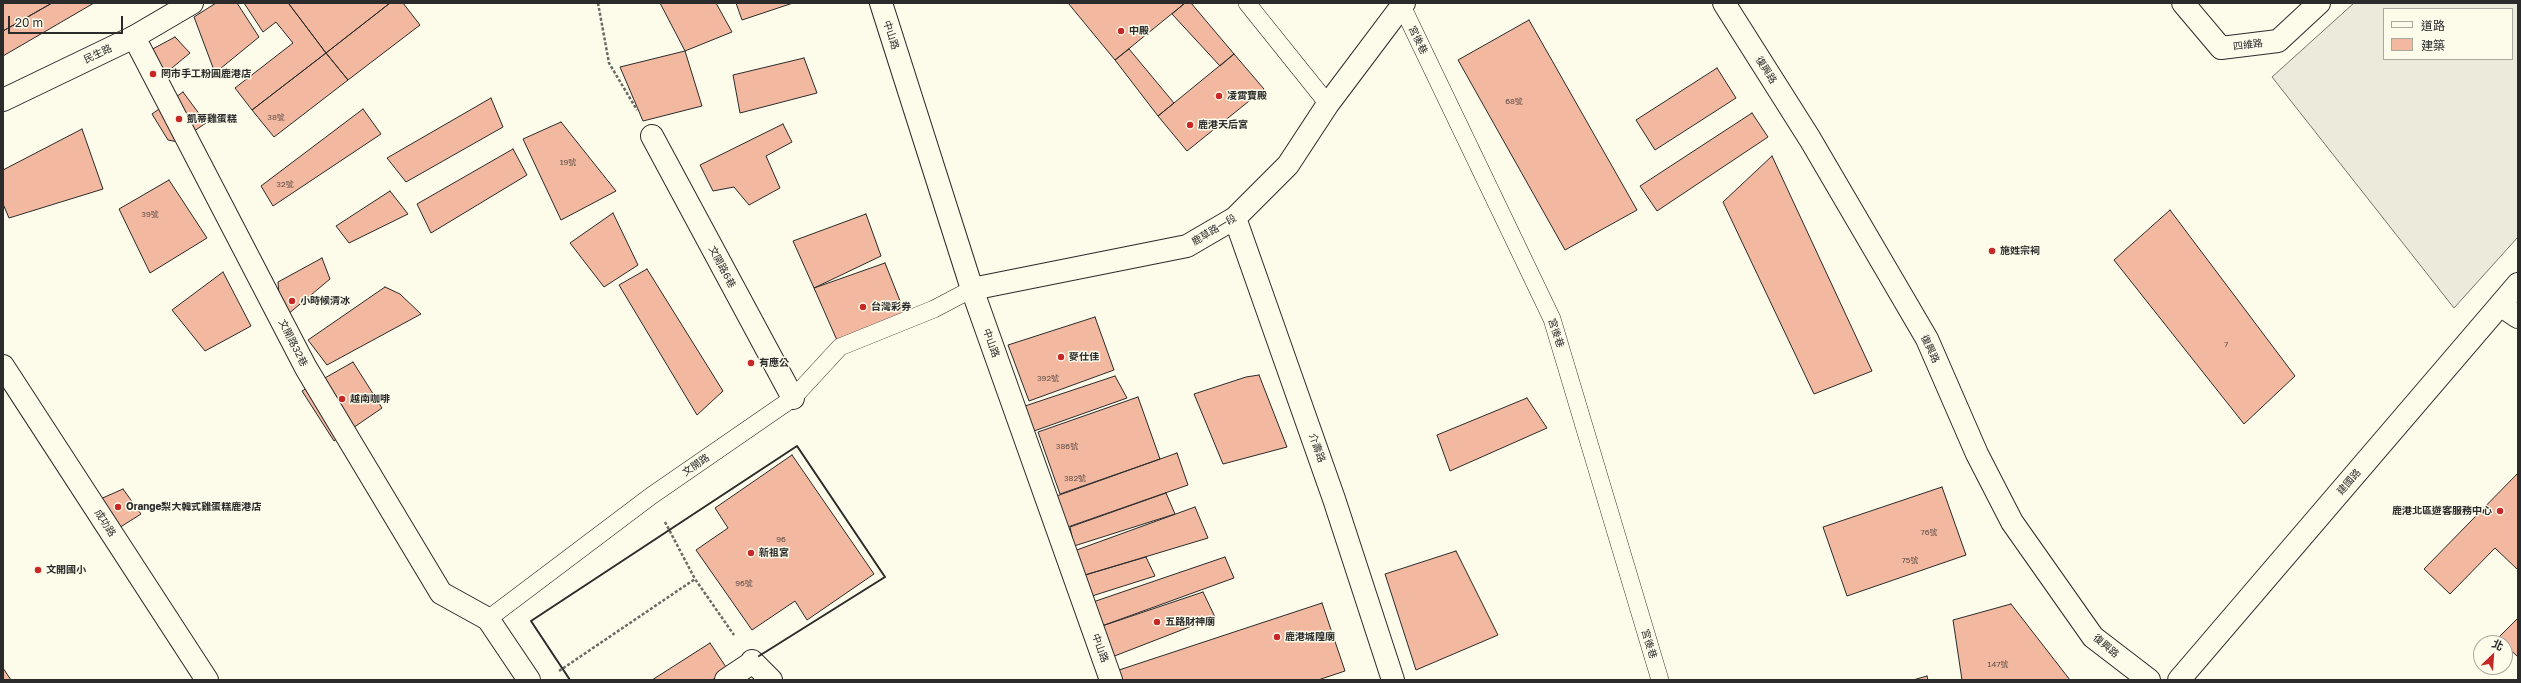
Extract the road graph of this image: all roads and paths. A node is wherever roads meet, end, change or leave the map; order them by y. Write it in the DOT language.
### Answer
graph roads {
  1 [pos="192,3"];
  2 [pos="598,3"];
  3 [pos="881,3"];
  4 [pos="1247,3"];
  5 [pos="1724,3"];
  6 [pos="2182,3"];
  7 [pos="2319,3"];
  8 [pos="1403,5"];
  9 [pos="134,37"];
  10 [pos="6,92"];
  11 [pos="1328,104"];
  12 [pos="652,136"];
  13 [pos="1235,218"];
  14 [pos="2518,284"];
  15 [pos="972,289"];
  16 [pos="2500,305"];
  17 [pos="2518,317"];
  18 [pos="3,366"];
  19 [pos="793,398"];
  20 [pos="651,496"];
  21 [pos="695,578"];
  22 [pos="488,619"];
  23 [pos="752,661"];
  24 [pos="557,672"];
  25 [pos="207,680"];
  26 [pos="529,680"];
  27 [pos="726,680"];
  28 [pos="771,680"];
  29 [pos="1111,680"];
  30 [pos="1393,680"];
  31 [pos="1660,680"];
  32 [pos="2149,680"];
  33 [pos="2180,680"];
  1 -- 9 [label="street, 民生路"];
  2 -- 12 [label="path"];
  3 -- 15 [label="street, 中山路"];
  4 -- 11 [label="lane"];
  5 -- 32 [label="street, 復興路"];
  6 -- 7 [label="street, 四維路"];
  8 -- 11 [label="street, 鹿草路一段"];
  8 -- 31 [label="lane, 宮後巷"];
  9 -- 10 [label="street, 民生路"];
  9 -- 22 [label="street, 文開路32巷"];
  11 -- 13 [label="street, 鹿草路一段"];
  12 -- 19 [label="street, 文開路6巷"];
  13 -- 15 [label="street, 鹿草路一段"];
  13 -- 30 [label="street, 介壽路"];
  14 -- 16 [label="street, 建國路"];
  15 -- 19 [label="lane, 文開路"];
  15 -- 29 [label="street, 中山路"];
  16 -- 17 [label="street"];
  16 -- 33 [label="street, 建國路"];
  18 -- 25 [label="street, 成功路"];
  19 -- 20 [label="lane, 文開路"];
  20 -- 21 [label="path"];
  20 -- 22 [label="lane, 文開路"];
  21 -- 23 [label="path"];
  21 -- 24 [label="path"];
  22 -- 26 [label="street"];
  23 -- 27 [label="street"];
  23 -- 28 [label="street"];
}
